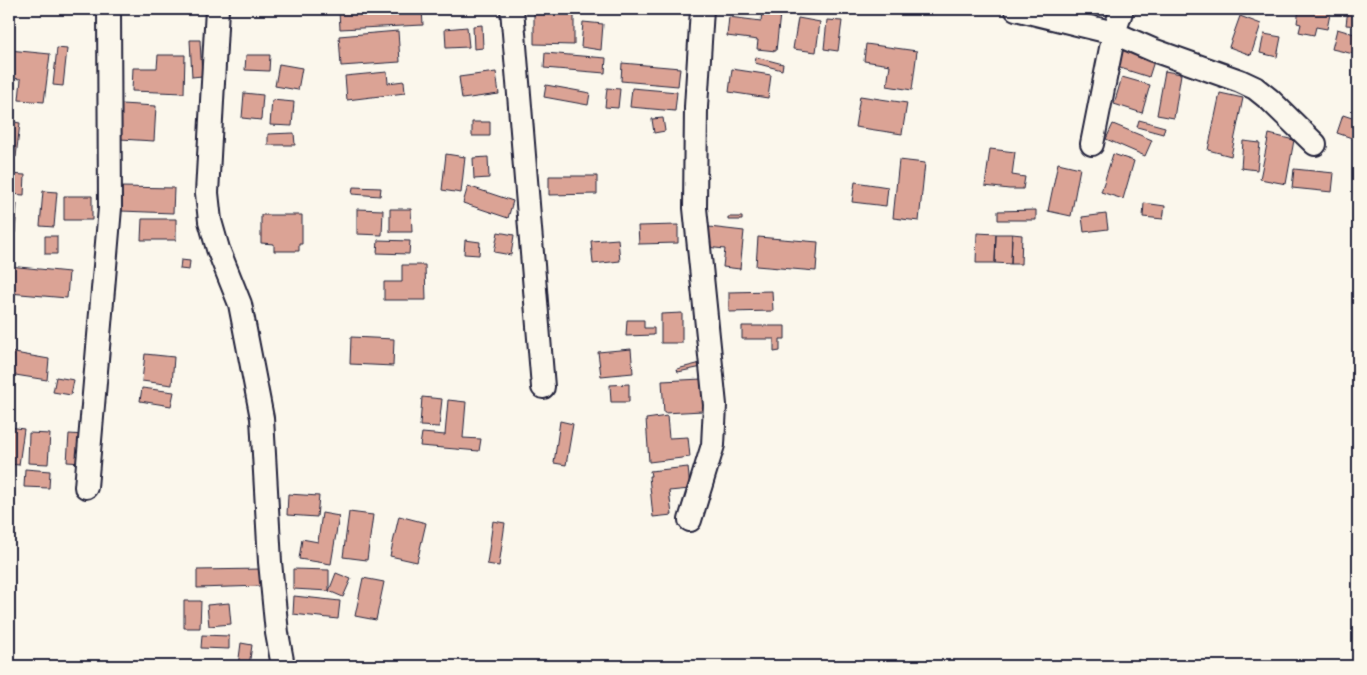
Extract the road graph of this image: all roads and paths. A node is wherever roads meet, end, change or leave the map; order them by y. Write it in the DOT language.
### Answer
graph roads {
  1 [pos="109,9"];
  2 [pos="217,9"];
  3 [pos="512,9"];
  4 [pos="702,9"];
  5 [pos="1016,9"];
  6 [pos="1122,9"];
  7 [pos="1114,33"];
  8 [pos="1092,144"];
  9 [pos="1315,144"];
  10 [pos="543,387"];
  11 [pos="86,487"];
  12 [pos="690,520"];
  13 [pos="283,666"];
  1 -- 11 [label="street"];
  2 -- 13 [label="street"];
  3 -- 10 [label="street"];
  4 -- 12 [label="street"];
  5 -- 7 [label="street"];
  6 -- 7 [label="street"];
  7 -- 8 [label="street"];
  7 -- 9 [label="street"];
}
